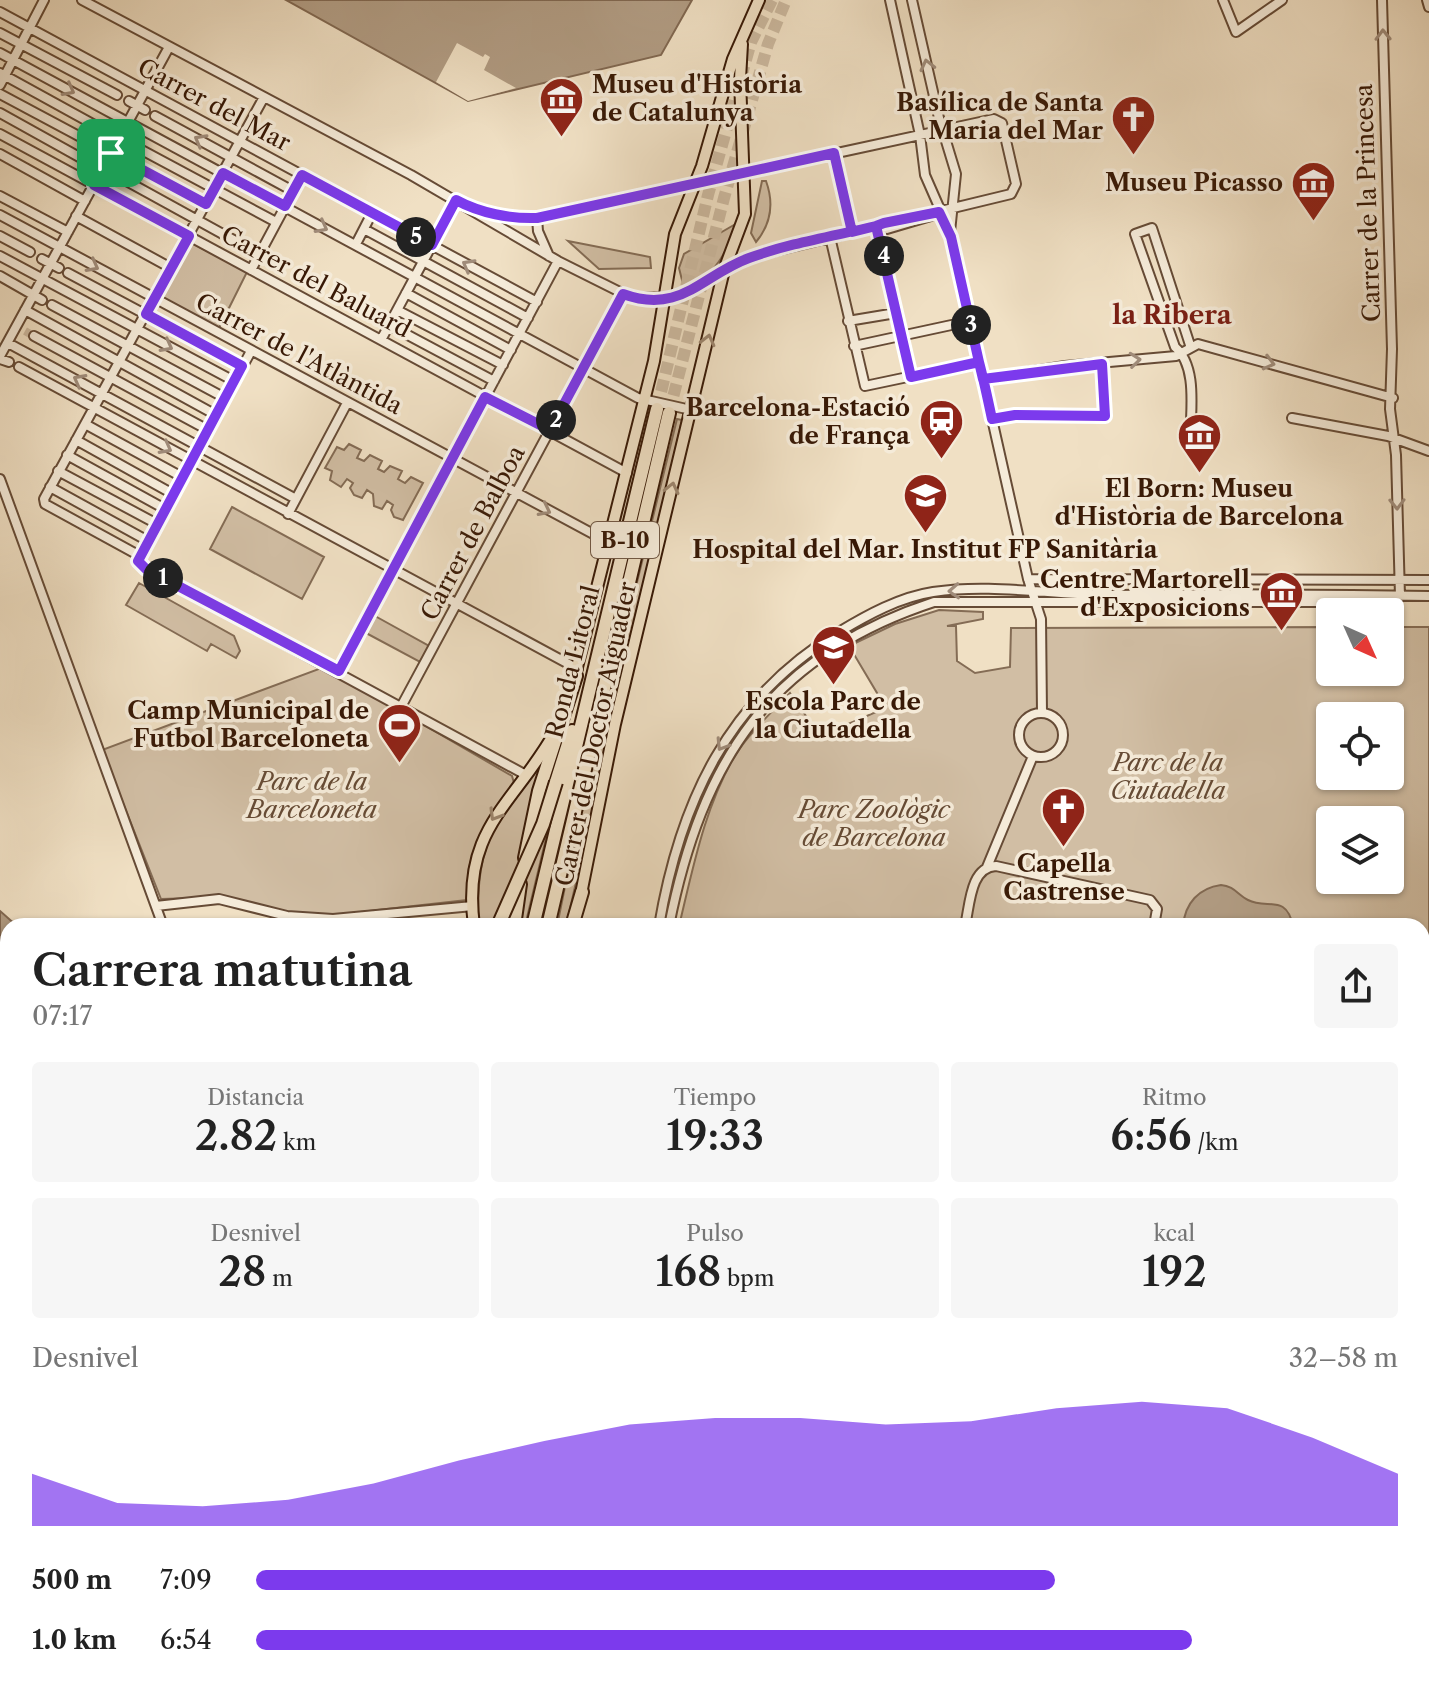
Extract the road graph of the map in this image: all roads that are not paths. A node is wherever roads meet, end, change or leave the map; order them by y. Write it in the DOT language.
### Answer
graph roads {
  1 [pos="44,0"];
  2 [pos="82,0"];
  3 [pos="759,0"];
  4 [pos="890,0"];
  5 [pos="912,0"];
  6 [pos="1223,0"];
  7 [pos="1282,0"];
  8 [pos="1382,0"];
  9 [pos="1427,0"];
  10 [pos="1429,7"];
  11 [pos="0,12"];
  12 [pos="30,28"];
  13 [pos="0,33"];
  14 [pos="742,42"];
  15 [pos="22,44"];
  16 [pos="169,47"];
  17 [pos="0,53"];
  18 [pos="13,60"];
  19 [pos="2,78"];
  20 [pos="145,90"];
  21 [pos="0,94"];
  22 [pos="117,95"];
  23 [pos="264,97"];
  24 [pos="0,113"];
  25 [pos="155,116"];
  26 [pos="128,122"];
  27 [pos="942,130"];
  28 [pos="0,134"];
  29 [pos="920,135"];
  30 [pos="122,140"];
  31 [pos="240,142"];
  32 [pos="138,148"];
  33 [pos="111,153"];
  34 [pos="834,153"];
  35 [pos="0,154"];
  36 [pos="81,158"];
  37 [pos="231,158"];
  38 [pos="223,173"];
  39 [pos="746,173"];
  40 [pos="302,175"];
  41 [pos="121,178"];
  42 [pos="695,184"];
  43 [pos="94,185"];
  44 [pos="214,189"];
  45 [pos="293,191"];
  46 [pos="0,196"];
  47 [pos="456,200"];
  48 [pos="85,201"];
  49 [pos="206,204"];
  50 [pos="285,206"];
  51 [pos="472,209"];
  52 [pos="953,209"];
  53 [pos="939,212"];
  54 [pos="372,213"];
  55 [pos="0,215"];
  56 [pos="76,216"];
  57 [pos="542,217"];
  58 [pos="197,221"];
  59 [pos="276,222"];
  60 [pos="876,226"];
  61 [pos="364,229"];
  62 [pos="68,232"];
  63 [pos="852,232"];
  64 [pos="950,232"];
  65 [pos="0,236"];
  66 [pos="189,236"];
  67 [pos="830,237"];
  68 [pos="356,244"];
  69 [pos="432,245"];
  70 [pos="59,248"];
  71 [pos="30,252"];
  72 [pos="259,254"];
  73 [pos="0,256"];
  74 [pos="549,256"];
  75 [pos="424,261"];
  76 [pos="558,261"];
  77 [pos="171,268"];
  78 [pos="251,270"];
  79 [pos="724,270"];
  80 [pos="68,273"];
  81 [pos="0,276"];
  82 [pos="415,277"];
  83 [pos="42,279"];
  84 [pos="406,293"];
  85 [pos="623,294"];
  86 [pos="33,295"];
  87 [pos="154,299"];
  88 [pos="42,300"];
  89 [pos="663,300"];
  90 [pos="537,302"];
  91 [pos="52,305"];
  92 [pos="25,310"];
  93 [pos="397,310"];
  94 [pos="896,313"];
  95 [pos="146,314"];
  96 [pos="528,318"];
  97 [pos="848,321"];
  98 [pos="970,321"];
  99 [pos="389,325"];
  100 [pos="137,330"];
  101 [pos="520,333"];
  102 [pos="34,336"];
  103 [pos="902,337"];
  104 [pos="381,340"];
  105 [pos="8,343"];
  106 [pos="128,345"];
  107 [pos="1190,345"];
  108 [pos="854,346"];
  109 [pos="511,350"];
  110 [pos="251,351"];
  111 [pos="1179,351"];
  112 [pos="3,359"];
  113 [pos="120,361"];
  114 [pos="979,362"];
  115 [pos="1102,364"];
  116 [pos="503,365"];
  117 [pos="242,366"];
  118 [pos="19,367"];
  119 [pos="584,369"];
  120 [pos="111,377"];
  121 [pos="911,377"];
  122 [pos="983,379"];
  123 [pos="234,381"];
  124 [pos="494,381"];
  125 [pos="102,392"];
  126 [pos="485,397"];
  127 [pos="225,398"];
  128 [pos="645,400"];
  129 [pos="1392,402"];
  130 [pos="347,403"];
  131 [pos="93,408"];
  132 [pos="691,410"];
  133 [pos="216,415"];
  134 [pos="1292,418"];
  135 [pos="992,419"];
  136 [pos="1191,420"];
  137 [pos="85,424"];
  138 [pos="208,430"];
  139 [pos="550,430"];
  140 [pos="1395,438"];
  141 [pos="76,440"];
  142 [pos="200,445"];
  143 [pos="1429,451"];
  144 [pos="67,455"];
  145 [pos="452,460"];
  146 [pos="191,461"];
  147 [pos="58,471"];
  148 [pos="627,473"];
  149 [pos="182,477"];
  150 [pos="0,479"];
  151 [pos="50,487"];
  152 [pos="173,494"];
  153 [pos="515,494"];
  154 [pos="296,499"];
  155 [pos="165,509"];
  156 [pos="288,514"];
  157 [pos="157,524"];
  158 [pos="148,541"];
  159 [pos="610,543"];
  160 [pos="139,559"];
  161 [pos="393,570"];
  162 [pos="1028,579"];
  163 [pos="1293,580"];
  164 [pos="1399,580"];
  165 [pos="1429,580"];
  166 [pos="1293,594"];
  167 [pos="1033,596"];
  168 [pos="1400,596"];
  169 [pos="1429,596"];
  170 [pos="458,604"];
  171 [pos="339,671"];
  172 [pos="594,671"];
  173 [pos="577,672"];
  174 [pos="402,705"];
  175 [pos="1042,713"];
  176 [pos="1033,756"];
  177 [pos="526,775"];
  178 [pos="987,867"];
  179 [pos="582,892"];
  180 [pos="156,906"];
  181 [pos="473,906"];
  182 [pos="160,918"];
  183 [pos="318,918"];
  184 [pos="344,918"];
  185 [pos="474,918"];
  186 [pos="502,918"];
  187 [pos="515,918"];
  188 [pos="535,918"];
  189 [pos="552,918"];
  190 [pos="575,918"];
  191 [pos="661,918"];
  192 [pos="671,918"];
  193 [pos="967,918"];
  194 [pos="1155,918"];
  195 [pos="1344,1686"];
  196 [pos="1381,1686"];
  1 -- 12 [label="street"];
  2 -- 16 [label="street"];
  3 -- 14 [label="main road, Carrer del Doctor Aiguader"];
  4 -- 29 [label="street"];
  27 -- 5 [label="street, one-way"];
  6 -- 7 [label="street"];
  129 -- 8 [label="street, Carrer de la Princesa, one-way"];
  9 -- 10 [label="street"];
  11 -- 12 [label="street, Carrer del Mar"];
  12 -- 15 [label="street"];
  12 -- 20 [label="street, Carrer del Mar"];
  13 -- 15 [label="street"];
  14 -- 39 [label="main road, Carrer del Doctor Aiguader"];
  14 -- 42 [label="main road, Carrer del Doctor Aiguader"];
  15 -- 18 [label="street"];
  15 -- 22 [label="street"];
  16 -- 20 [label="street"];
  16 -- 23 [label="street"];
  17 -- 18 [label="street"];
  18 -- 19 [label="street"];
  18 -- 26 [label="street, one-way"];
  19 -- 30 [label="street"];
  20 -- 26 [label="street"];
  20 -- 31 [label="street, Carrer del Mar"];
  21 -- 33 [label="street"];
  23 -- 31 [label="street"];
  23 -- 47 [label="street"];
  24 -- 36 [label="street"];
  37 -- 25 [label="street, one-way"];
  26 -- 30 [label="street"];
  26 -- 38 [label="street"];
  27 -- 29 [label="street"];
  27 -- 52 [label="street"];
  27 -- 52 [label="street"];
  28 -- 43 [label="street, Carrer del Baluard"];
  29 -- 34 [label="street"];
  29 -- 53 [label="street"];
  30 -- 33 [label="street"];
  31 -- 37 [label="street"];
  31 -- 40 [label="street, Carrer del Mar"];
  32 -- 44 [label="street"];
  33 -- 43 [label="street"];
  33 -- 49 [label="street"];
  34 -- 39 [label="street"];
  34 -- 63 [label="street"];
  35 -- 48 [label="street"];
  37 -- 38 [label="street"];
  37 -- 45 [label="street"];
  38 -- 44 [label="street"];
  38 -- 50 [label="street"];
  39 -- 42 [label="street"];
  39 -- 79 [label="main road, Carrer del Doctor Aiguader"];
  40 -- 45 [label="street"];
  40 -- 54 [label="street, Carrer del Mar"];
  41 -- 58 [label="street"];
  42 -- 57 [label="street"];
  42 -- 89 [label="main road, Carrer del Doctor Aiguader"];
  43 -- 48 [label="street"];
  43 -- 66 [label="street, Carrer del Baluard"];
  44 -- 49 [label="street"];
  44 -- 59 [label="street"];
  45 -- 50 [label="street"];
  46 -- 62 [label="street"];
  47 -- 51 [label="street"];
  47 -- 69 [label="street"];
  48 -- 56 [label="street"];
  49 -- 58 [label="street"];
  50 -- 59 [label="street"];
  50 -- 68 [label="street, one-way"];
  51 -- 57 [label="street"];
  51 -- 74 [label="street"];
  52 -- 53 [label="street"];
  52 -- 64 [label="street"];
  53 -- 60 [label="street"];
  53 -- 64 [label="street"];
  54 -- 61 [label="street"];
  54 -- 69 [label="street, Carrer del Mar"];
  55 -- 70 [label="street, Carrer de l'Atlàntida"];
  56 -- 62 [label="street"];
  56 -- 77 [label="street"];
  57 -- 74 [label="street"];
  58 -- 66 [label="street"];
  58 -- 72 [label="street"];
  59 -- 72 [label="street"];
  60 -- 63 [label="street"];
  60 -- 94 [label="street"];
  61 -- 68 [label="street"];
  61 -- 75 [label="street"];
  62 -- 70 [label="street"];
  63 -- 67 [label="street"];
  64 -- 98 [label="street"];
  65 -- 71 [label="street"];
  66 -- 77 [label="street"];
  66 -- 78 [label="street, Carrer del Baluard"];
  67 -- 79 [label="street"];
  67 -- 97 [label="street"];
  68 -- 82 [label="street"];
  69 -- 75 [label="street"];
  90 -- 69 [label="street, Carrer del Mar, one-way"];
  70 -- 83 [label="street"];
  70 -- 87 [label="street, Carrer de l'Atlàntida, one-way"];
  72 -- 78 [label="street"];
  73 -- 83 [label="street"];
  74 -- 76 [label="street"];
  75 -- 82 [label="street"];
  75 -- 96 [label="street"];
  76 -- 85 [label="street"];
  76 -- 90 [label="street"];
  77 -- 87 [label="street"];
  78 -- 104 [label="street, Carrer del Baluard"];
  79 -- 89 [label="street"];
  132 -- 79 [label="main road, Carrer del Doctor Aiguader, one-way"];
  80 -- 95 [label="street"];
  81 -- 86 [label="street"];
  82 -- 84 [label="street"];
  82 -- 101 [label="street"];
  83 -- 86 [label="street"];
  83 -- 100 [label="street"];
  84 -- 93 [label="street"];
  84 -- 109 [label="street"];
  85 -- 89 [label="street"];
  85 -- 119 [label="street, Carrer de Balboa"];
  86 -- 88 [label="street"];
  86 -- 92 [label="street"];
  87 -- 95 [label="street"];
  87 -- 110 [label="street, Carrer de l'Atlàntida"];
  89 -- 128 [label="main road, Carrer del Doctor Aiguader"];
  90 -- 96 [label="street"];
  91 -- 106 [label="street"];
  92 -- 105 [label="street"];
  92 -- 113 [label="street"];
  93 -- 99 [label="street"];
  93 -- 116 [label="street"];
  94 -- 97 [label="street"];
  94 -- 103 [label="street"];
  95 -- 100 [label="street"];
  95 -- 117 [label="street"];
  96 -- 101 [label="street"];
  97 -- 108 [label="street"];
  98 -- 103 [label="street"];
  98 -- 114 [label="street"];
  99 -- 104 [label="street"];
  99 -- 124 [label="street"];
  100 -- 106 [label="street"];
  100 -- 123 [label="street, one-way"];
  101 -- 109 [label="street"];
  101 -- 119 [label="street"];
  102 -- 120 [label="street"];
  103 -- 108 [label="street"];
  103 -- 121 [label="street"];
  104 -- 126 [label="street, Carrer del Baluard"];
  105 -- 112 [label="street"];
  125 -- 105 [label="street, one-way"];
  106 -- 113 [label="street"];
  106 -- 127 [label="street"];
  107 -- 111 [label="street"];
  107 -- 111 [label="street"];
  107 -- 129 [label="street, one-way"];
  108 -- 121 [label="street"];
  109 -- 116 [label="street"];
  110 -- 117 [label="street"];
  110 -- 130 [label="street, Carrer de l'Atlàntida"];
  115 -- 111 [label="street, one-way"];
  111 -- 136 [label="street"];
  113 -- 120 [label="street"];
  113 -- 133 [label="street"];
  114 -- 121 [label="street"];
  114 -- 122 [label="street"];
  115 -- 122 [label="street"];
  115 -- 135 [label="street"];
  116 -- 124 [label="street"];
  117 -- 123 [label="street"];
  118 -- 131 [label="street"];
  119 -- 128 [label="street"];
  119 -- 139 [label="street, Carrer de Balboa"];
  120 -- 125 [label="street"];
  120 -- 138 [label="street"];
  122 -- 135 [label="street"];
  123 -- 127 [label="street"];
  124 -- 126 [label="street"];
  125 -- 131 [label="street"];
  125 -- 142 [label="street"];
  126 -- 139 [label="street, Carrer del Baluard"];
  126 -- 145 [label="street"];
  127 -- 133 [label="street"];
  128 -- 132 [label="street"];
  128 -- 148 [label="main road, Carrer del Doctor Aiguader"];
  129 -- 140 [label="street, Carrer de la Princesa"];
  130 -- 145 [label="street, Carrer de l'Atlàntida"];
  130 -- 154 [label="street"];
  131 -- 137 [label="street"];
  131 -- 146 [label="street, one-way"];
  179 -- 132 [label="main road, Carrer del Doctor Aiguader, one-way"];
  133 -- 138 [label="street"];
  134 -- 140 [label="street"];
  135 -- 162 [label="street"];
  137 -- 141 [label="street"];
  137 -- 149 [label="street"];
  138 -- 142 [label="street"];
  139 -- 148 [label="street, Carrer del Baluard"];
  139 -- 153 [label="street, Carrer de Balboa"];
  140 -- 143 [label="street"];
  140 -- 164 [label="street, Carrer de la Princesa, one-way"];
  141 -- 144 [label="street"];
  141 -- 152 [label="street"];
  142 -- 146 [label="street"];
  142 -- 154 [label="street"];
  144 -- 147 [label="street"];
  144 -- 155 [label="street"];
  145 -- 153 [label="street, Carrer de l'Atlàntida"];
  145 -- 161 [label="street"];
  146 -- 149 [label="street"];
  146 -- 156 [label="street"];
  147 -- 151 [label="street"];
  147 -- 157 [label="street"];
  148 -- 159 [label="main road, Carrer del Doctor Aiguader"];
  149 -- 152 [label="street"];
  150 -- 180 [label="street"];
  151 -- 158 [label="street"];
  151 -- 160 [label="street"];
  152 -- 155 [label="street"];
  153 -- 159 [label="street, Carrer de l'Atlàntida, one-way"];
  153 -- 170 [label="street, Carrer de Balboa"];
  154 -- 156 [label="street"];
  155 -- 157 [label="street"];
  156 -- 161 [label="street"];
  157 -- 158 [label="street"];
  158 -- 160 [label="street"];
  159 -- 173 [label="main road, Carrer del Doctor Aiguader"];
  160 -- 171 [label="street"];
  161 -- 170 [label="street"];
  161 -- 171 [label="street"];
  162 -- 163 [label="street"];
  162 -- 167 [label="street"];
  163 -- 164 [label="street"];
  163 -- 166 [label="street"];
  164 -- 165 [label="street"];
  164 -- 168 [label="street, Carrer de la Princesa"];
  166 -- 167 [label="street"];
  166 -- 168 [label="street"];
  167 -- 168 [label="street"];
  167 -- 175 [label="street"];
  167 -- 191 [label="street, one-way"];
  167 -- 192 [label="street"];
  168 -- 169 [label="street"];
  170 -- 173 [label="street"];
  170 -- 174 [label="street, Carrer de Balboa"];
  171 -- 174 [label="street"];
  172 -- 186 [label="highway, bridge"];
  172 -- 188 [label="highway, Ronda Litoral / B-10"];
  172 -- 189 [label="highway, Ronda Litoral / B-10"];
  173 -- 177 [label="main road, Carrer del Doctor Aiguader"];
  173 -- 187 [label="highway"];
  174 -- 177 [label="street"];
  175 -- 176 [label="street"];
  175 -- 176 [label="street"];
  176 -- 178 [label="street"];
  177 -- 181 [label="main road, Carrer del Doctor Aiguader, one-way"];
  178 -- 193 [label="street"];
  178 -- 194 [label="street"];
  179 -- 190 [label="highway"];
  180 -- 182 [label="street"];
  180 -- 183 [label="street"];
  181 -- 184 [label="street"];
  181 -- 185 [label="main road, Carrer del Doctor Aiguader"];
  195 -- 196 [label="street"];
}
